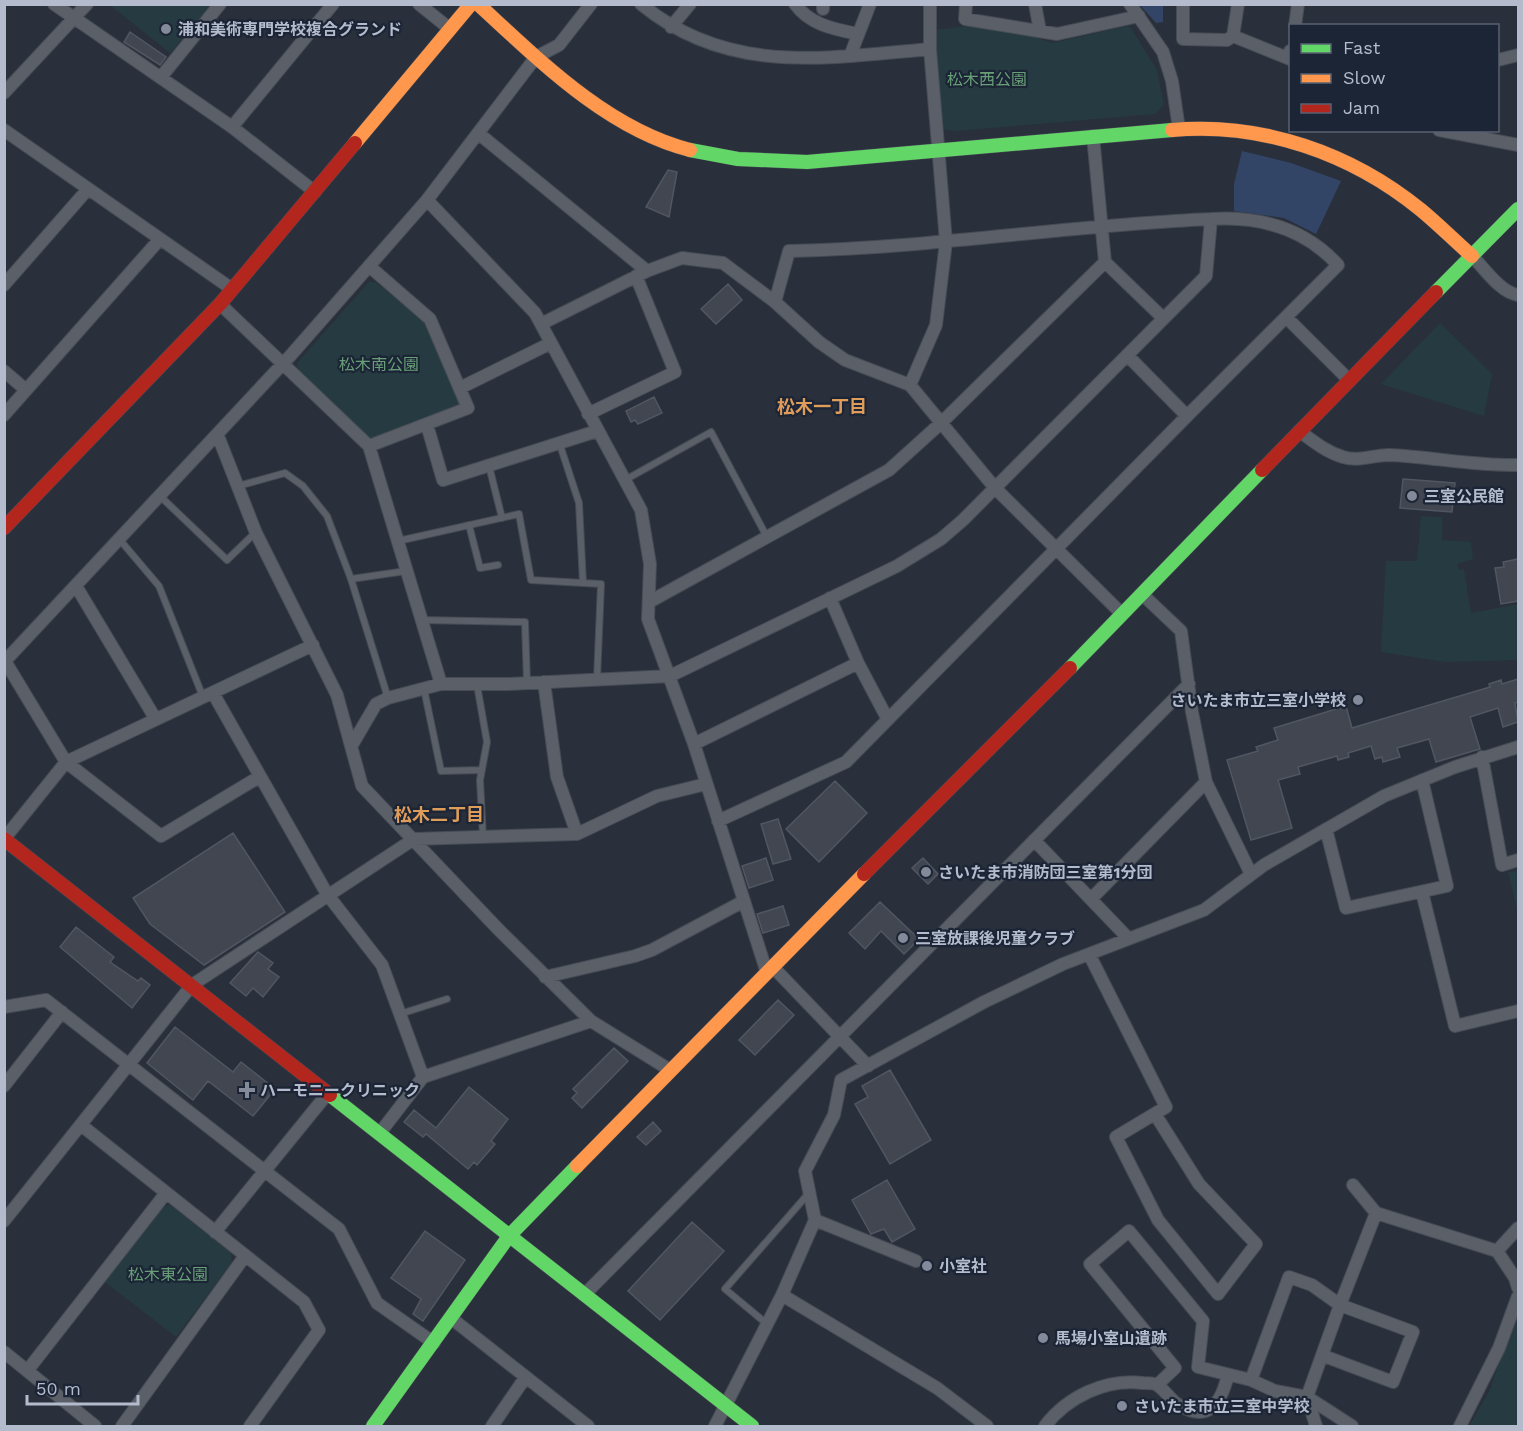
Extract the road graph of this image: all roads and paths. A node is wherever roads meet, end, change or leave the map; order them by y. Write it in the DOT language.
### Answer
graph roads {
  1 [pos="54,4"];
  2 [pos="87,4"];
  3 [pos="220,4"];
  4 [pos="333,4"];
  5 [pos="419,4"];
  6 [pos="471,4"];
  7 [pos="478,4"];
  8 [pos="591,4"];
  9 [pos="641,4"];
  10 [pos="690,4"];
  11 [pos="795,4"];
  12 [pos="870,4"];
  13 [pos="930,4"];
  14 [pos="966,4"];
  15 [pos="1035,4"];
  16 [pos="1130,4"];
  17 [pos="1183,4"];
  18 [pos="1238,4"];
  19 [pos="1298,4"];
  20 [pos="1139,16"];
  21 [pos="74,18"];
  22 [pos="1295,24"];
  23 [pos="671,27"];
  24 [pos="450,29"];
  25 [pos="1040,31"];
  26 [pos="858,34"];
  27 [pos="1233,36"];
  28 [pos="930,49"];
  29 [pos="1518,55"];
  30 [pos="850,56"];
  31 [pos="536,57"];
  32 [pos="1289,59"];
  33 [pos="1499,60"];
  34 [pos="161,77"];
  35 [pos="4,93"];
  36 [pos="232,127"];
  37 [pos="1179,129"];
  38 [pos="4,130"];
  39 [pos="1449,132"];
  40 [pos="478,133"];
  41 [pos="1093,136"];
  42 [pos="1518,145"];
  43 [pos="938,151"];
  44 [pos="88,189"];
  45 [pos="315,192"];
  46 [pos="427,200"];
  47 [pos="1518,209"];
  48 [pos="1211,219"];
  49 [pos="1101,227"];
  50 [pos="160,239"];
  51 [pos="946,242"];
  52 [pos="1472,256"];
  53 [pos="1105,262"];
  54 [pos="369,266"];
  55 [pos="642,274"];
  56 [pos="4,285"];
  57 [pos="232,290"];
  58 [pos="1518,295"];
  59 [pos="775,302"];
  60 [pos="220,304"];
  61 [pos="1162,317"];
  62 [pos="1286,317"];
  63 [pos="541,324"];
  64 [pos="551,343"];
  65 [pos="1126,355"];
  66 [pos="283,364"];
  67 [pos="4,371"];
  68 [pos="1349,380"];
  69 [pos="910,385"];
  70 [pos="460,388"];
  71 [pos="26,390"];
  72 [pos="588,414"];
  73 [pos="4,415"];
  74 [pos="1187,416"];
  75 [pos="941,423"];
  76 [pos="427,425"];
  77 [pos="597,431"];
  78 [pos="1299,431"];
  79 [pos="218,436"];
  80 [pos="560,445"];
  81 [pos="369,446"];
  82 [pos="1518,465"];
  83 [pos="489,466"];
  84 [pos="625,480"];
  85 [pos="238,486"];
  86 [pos="995,488"];
  87 [pos="161,497"];
  88 [pos="502,518"];
  89 [pos="469,525"];
  90 [pos="4,528"];
  91 [pos="256,533"];
  92 [pos="766,537"];
  93 [pos="120,540"];
  94 [pos="398,541"];
  95 [pos="1056,549"];
  96 [pos="498,565"];
  97 [pos="407,571"];
  98 [pos="351,579"];
  99 [pos="583,583"];
  100 [pos="76,586"];
  101 [pos="1143,595"];
  102 [pos="830,598"];
  103 [pos="649,602"];
  104 [pos="1122,614"];
  105 [pos="421,620"];
  106 [pos="313,645"];
  107 [pos="5,661"];
  108 [pos="858,663"];
  109 [pos="670,676"];
  110 [pos="597,680"];
  111 [pos="544,682"];
  112 [pos="527,683"];
  113 [pos="441,684"];
  114 [pos="1189,684"];
  115 [pos="477,685"];
  116 [pos="424,689"];
  117 [pos="208,695"];
  118 [pos="388,698"];
  119 [pos="155,718"];
  120 [pos="887,718"];
  121 [pos="694,744"];
  122 [pos="352,745"];
  123 [pos="1518,747"];
  124 [pos="1482,758"];
  125 [pos="66,762"];
  126 [pos="482,770"];
  127 [pos="259,777"];
  128 [pos="1422,780"];
  129 [pos="1206,782"];
  130 [pos="706,784"];
  131 [pos="718,821"];
  132 [pos="1326,829"];
  133 [pos="577,834"];
  134 [pos="483,838"];
  135 [pos="4,839"];
  136 [pos="414,839"];
  137 [pos="1034,840"];
  138 [pos="1518,860"];
  139 [pos="1251,874"];
  140 [pos="1422,892"];
  141 [pos="327,894"];
  142 [pos="1091,899"];
  143 [pos="744,901"];
  144 [pos="1128,938"];
  145 [pos="1089,954"];
  146 [pos="770,969"];
  147 [pos="545,976"];
  148 [pos="192,985"];
  149 [pos="447,999"];
  150 [pos="4,1007"];
  151 [pos="1518,1011"];
  152 [pos="62,1012"];
  153 [pos="400,1014"];
  154 [pos="591,1021"];
  155 [pos="840,1034"];
  156 [pos="130,1064"];
  157 [pos="868,1066"];
  158 [pos="670,1070"];
  159 [pos="423,1077"];
  160 [pos="4,1086"];
  161 [pos="328,1093"];
  162 [pos="1155,1114"];
  163 [pos="81,1125"];
  164 [pos="379,1134"];
  165 [pos="266,1172"];
  166 [pos="1353,1185"];
  167 [pos="166,1192"];
  168 [pos="810,1193"];
  169 [pos="1376,1213"];
  170 [pos="815,1220"];
  171 [pos="4,1221"];
  172 [pos="1518,1228"];
  173 [pos="215,1232"];
  174 [pos="509,1236"];
  175 [pos="1497,1251"];
  176 [pos="245,1256"];
  177 [pos="916,1261"];
  178 [pos="1518,1288"];
  179 [pos="584,1295"];
  180 [pos="782,1295"];
  181 [pos="1518,1296"];
  182 [pos="1340,1305"];
  183 [pos="451,1318"];
  184 [pos="767,1324"];
  185 [pos="434,1343"];
  186 [pos="4,1352"];
  187 [pos="1324,1356"];
  188 [pos="27,1371"];
  189 [pos="1228,1375"];
  190 [pos="525,1378"];
  191 [pos="1251,1380"];
  192 [pos="1157,1384"];
  193 [pos="1307,1397"];
  194 [pos="726,1406"];
  195 [pos="95,1426"];
  196 [pos="122,1426"];
  197 [pos="250,1426"];
  198 [pos="373,1426"];
  199 [pos="492,1426"];
  200 [pos="588,1426"];
  201 [pos="715,1426"];
  202 [pos="752,1426"];
  203 [pos="987,1426"];
  204 [pos="1046,1426"];
  205 [pos="1316,1426"];
  206 [pos="1352,1426"];
  207 [pos="1460,1426"];
  1 -- 21 [label="street"];
  2 -- 21 [label="street"];
  3 -- 34 [label="street"];
  4 -- 36 [label="street"];
  5 -- 24 [label="street"];
  6 -- 24 [label="street"];
  7 -- 31 [label="street"];
  8 -- 31 [label="street"];
  9 -- 23 [label="street"];
  10 -- 23 [label="street"];
  11 -- 26 [label="street"];
  12 -- 26 [label="street"];
  13 -- 28 [label="street"];
  14 -- 25 [label="street"];
  15 -- 25 [label="street"];
  16 -- 20 [label="street"];
  17 -- 27 [label="street"];
  18 -- 27 [label="street"];
  19 -- 22 [label="street"];
  20 -- 25 [label="street"];
  20 -- 37 [label="street"];
  21 -- 34 [label="street"];
  21 -- 35 [label="street"];
  23 -- 30 [label="street"];
  24 -- 45 [label="street"];
  26 -- 30 [label="street"];
  27 -- 32 [label="street"];
  28 -- 30 [label="street"];
  28 -- 43 [label="street"];
  29 -- 33 [label="street"];
  31 -- 40 [label="street"];
  31 -- 43 [label="street"];
  34 -- 36 [label="street"];
  36 -- 45 [label="street"];
  37 -- 41 [label="street"];
  37 -- 52 [label="street"];
  38 -- 44 [label="street"];
  39 -- 42 [label="street"];
  40 -- 46 [label="street"];
  40 -- 55 [label="street"];
  41 -- 43 [label="street"];
  41 -- 49 [label="street"];
  43 -- 51 [label="street"];
  44 -- 50 [label="street"];
  44 -- 56 [label="street"];
  45 -- 57 [label="street"];
  46 -- 54 [label="street"];
  46 -- 63 [label="street"];
  47 -- 52 [label="street"];
  48 -- 49 [label="street"];
  48 -- 61 [label="street"];
  48 -- 62 [label="street"];
  49 -- 51 [label="street"];
  49 -- 53 [label="street"];
  50 -- 57 [label="street"];
  50 -- 71 [label="street"];
  51 -- 59 [label="street"];
  51 -- 69 [label="street"];
  52 -- 58 [label="street"];
  52 -- 68 [label="street"];
  53 -- 61 [label="street"];
  53 -- 75 [label="street"];
  54 -- 66 [label="street"];
  54 -- 70 [label="street"];
  55 -- 59 [label="street"];
  55 -- 63 [label="street"];
  55 -- 72 [label="street"];
  57 -- 60 [label="street"];
  59 -- 69 [label="street"];
  60 -- 66 [label="street"];
  60 -- 90 [label="street"];
  61 -- 65 [label="street"];
  62 -- 68 [label="street"];
  62 -- 74 [label="street"];
  63 -- 64 [label="street"];
  64 -- 70 [label="street"];
  64 -- 72 [label="street"];
  65 -- 74 [label="street"];
  65 -- 86 [label="street"];
  66 -- 79 [label="street"];
  66 -- 81 [label="street"];
  67 -- 71 [label="street"];
  68 -- 78 [label="street"];
  69 -- 75 [label="street"];
  70 -- 76 [label="street"];
  71 -- 73 [label="street"];
  72 -- 77 [label="street"];
  74 -- 95 [label="street"];
  75 -- 86 [label="street"];
  75 -- 92 [label="street"];
  76 -- 81 [label="street"];
  76 -- 83 [label="street"];
  77 -- 80 [label="street"];
  77 -- 84 [label="street"];
  78 -- 82 [label="street"];
  78 -- 101 [label="street"];
  79 -- 85 [label="street"];
  79 -- 87 [label="street"];
  80 -- 83 [label="street"];
  80 -- 99 [label="lane"];
  81 -- 94 [label="street"];
  83 -- 88 [label="lane"];
  84 -- 92 [label="lane"];
  84 -- 103 [label="street"];
  85 -- 91 [label="street"];
  85 -- 98 [label="lane"];
  86 -- 95 [label="street"];
  86 -- 102 [label="street"];
  87 -- 91 [label="lane"];
  87 -- 93 [label="street"];
  88 -- 89 [label="lane"];
  88 -- 99 [label="lane"];
  89 -- 94 [label="lane"];
  89 -- 96 [label="lane"];
  91 -- 106 [label="street"];
  92 -- 103 [label="street"];
  93 -- 100 [label="street"];
  93 -- 117 [label="lane"];
  94 -- 97 [label="street"];
  95 -- 104 [label="street"];
  95 -- 120 [label="street"];
  97 -- 98 [label="lane"];
  97 -- 105 [label="street"];
  98 -- 118 [label="lane"];
  99 -- 110 [label="lane"];
  100 -- 107 [label="street"];
  100 -- 119 [label="street"];
  101 -- 104 [label="street"];
  101 -- 114 [label="street"];
  102 -- 108 [label="street"];
  102 -- 109 [label="street"];
  103 -- 109 [label="street"];
  104 -- 146 [label="street"];
  105 -- 112 [label="lane"];
  105 -- 113 [label="street"];
  106 -- 117 [label="street"];
  106 -- 122 [label="street"];
  107 -- 125 [label="street"];
  108 -- 120 [label="street"];
  108 -- 121 [label="street"];
  109 -- 110 [label="street"];
  109 -- 121 [label="street"];
  110 -- 111 [label="street"];
  111 -- 112 [label="street"];
  111 -- 133 [label="street"];
  112 -- 115 [label="street"];
  113 -- 115 [label="street"];
  113 -- 116 [label="street"];
  114 -- 129 [label="street"];
  114 -- 137 [label="street"];
  115 -- 126 [label="lane"];
  116 -- 118 [label="street"];
  116 -- 126 [label="lane"];
  117 -- 119 [label="street"];
  117 -- 127 [label="street"];
  118 -- 122 [label="street"];
  119 -- 125 [label="street"];
  120 -- 131 [label="street"];
  121 -- 130 [label="street"];
  122 -- 136 [label="street"];
  123 -- 124 [label="street"];
  124 -- 128 [label="street"];
  124 -- 138 [label="street"];
  125 -- 127 [label="street"];
  125 -- 135 [label="street"];
  126 -- 134 [label="lane"];
  127 -- 141 [label="street"];
  128 -- 132 [label="street"];
  128 -- 140 [label="street"];
  129 -- 139 [label="street"];
  129 -- 142 [label="street"];
  130 -- 131 [label="street"];
  130 -- 133 [label="street"];
  131 -- 143 [label="street"];
  132 -- 139 [label="street"];
  132 -- 140 [label="street"];
  133 -- 134 [label="street"];
  134 -- 136 [label="street"];
  135 -- 148 [label="street"];
  136 -- 141 [label="street"];
  136 -- 147 [label="street"];
  137 -- 142 [label="street"];
  137 -- 155 [label="street"];
  139 -- 144 [label="street"];
  140 -- 151 [label="street"];
  141 -- 148 [label="street"];
  141 -- 153 [label="street"];
  142 -- 144 [label="street"];
  143 -- 146 [label="street"];
  143 -- 147 [label="street"];
  144 -- 145 [label="street"];
  145 -- 157 [label="street"];
  145 -- 162 [label="street"];
  146 -- 155 [label="street"];
  146 -- 158 [label="street"];
  147 -- 154 [label="street"];
  148 -- 156 [label="street"];
  148 -- 161 [label="street"];
  149 -- 153 [label="lane"];
  150 -- 152 [label="street"];
  152 -- 156 [label="street"];
  152 -- 160 [label="street"];
  153 -- 159 [label="street"];
  154 -- 158 [label="street"];
  154 -- 159 [label="street"];
  155 -- 157 [label="street"];
  155 -- 179 [label="street"];
  156 -- 163 [label="street"];
  156 -- 165 [label="street"];
  157 -- 168 [label="street"];
  158 -- 174 [label="street"];
  159 -- 164 [label="street"];
  161 -- 164 [label="street"];
  161 -- 165 [label="street"];
  162 -- 162 [label="street"];
  163 -- 167 [label="street"];
  163 -- 171 [label="street"];
  164 -- 174 [label="street"];
  165 -- 173 [label="street"];
  165 -- 185 [label="street"];
  166 -- 169 [label="street"];
  167 -- 173 [label="street"];
  167 -- 188 [label="street"];
  168 -- 170 [label="street"];
  168 -- 184 [label="lane"];
  169 -- 175 [label="street"];
  169 -- 182 [label="street"];
  170 -- 177 [label="street"];
  170 -- 180 [label="street"];
  172 -- 175 [label="street"];
  173 -- 176 [label="street"];
  174 -- 179 [label="street"];
  174 -- 183 [label="street"];
  175 -- 178 [label="street"];
  176 -- 196 [label="street"];
  176 -- 197 [label="street"];
  179 -- 194 [label="street"];
  180 -- 184 [label="street"];
  180 -- 203 [label="street"];
  181 -- 207 [label="street"];
  182 -- 187 [label="street"];
  182 -- 187 [label="street"];
  182 -- 191 [label="street"];
  183 -- 185 [label="street"];
  183 -- 190 [label="street"];
  184 -- 194 [label="street"];
  185 -- 198 [label="street"];
  186 -- 188 [label="street"];
  187 -- 193 [label="street"];
  188 -- 195 [label="street"];
  189 -- 191 [label="street"];
  189 -- 192 [label="street"];
  189 -- 192 [label="street"];
  190 -- 199 [label="street"];
  190 -- 200 [label="street"];
  191 -- 193 [label="street"];
  192 -- 204 [label="street"];
  193 -- 205 [label="street"];
  193 -- 206 [label="street"];
  194 -- 201 [label="street"];
  194 -- 202 [label="street"];
}
